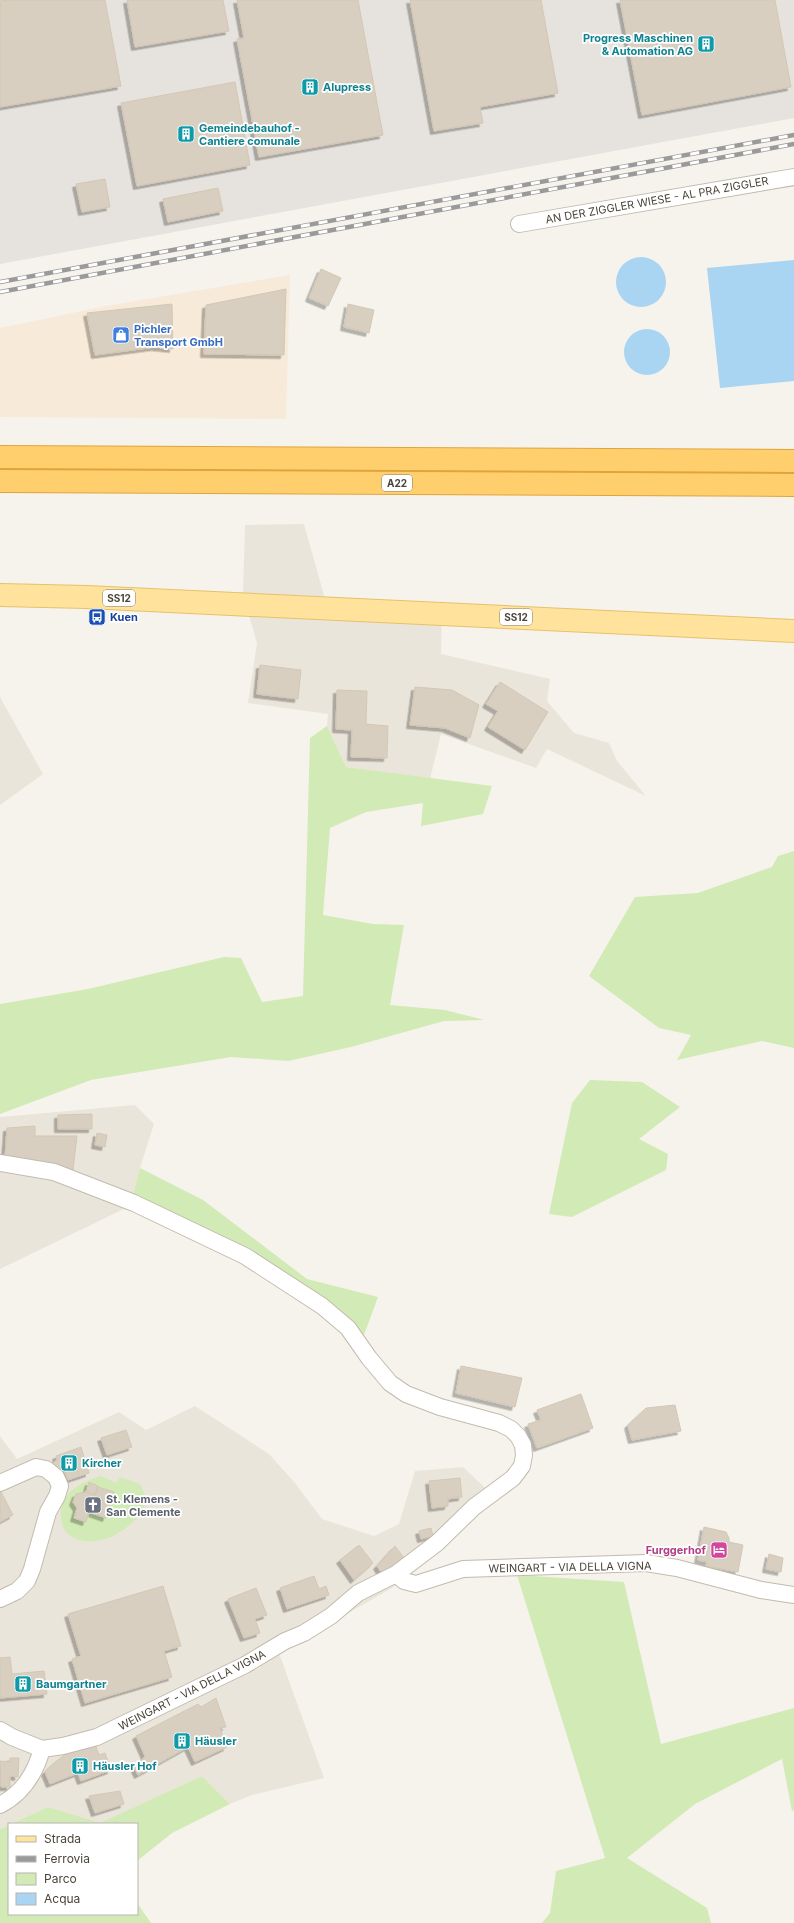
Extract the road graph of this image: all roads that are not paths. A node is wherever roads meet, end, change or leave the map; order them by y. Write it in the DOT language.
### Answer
graph roads {
  1 [pos="794,177"];
  2 [pos="519,224"];
  3 [pos="0,457"];
  4 [pos="794,461"];
  5 [pos="0,480"];
  6 [pos="794,485"];
  7 [pos="0,595"];
  8 [pos="794,631"];
  9 [pos="0,1163"];
  10 [pos="0,1483"];
  11 [pos="396,1574"];
  12 [pos="794,1595"];
  13 [pos="0,1599"];
  14 [pos="0,1729"];
  15 [pos="42,1749"];
  16 [pos="0,1805"];
  1 -- 2 [label="street, AN DER ZIGGLER WIESE - AL PRA ZIGGLER"];
  3 -- 4 [label="highway, A22"];
  5 -- 6 [label="highway, A22"];
  7 -- 8 [label="main road, SS12"];
  9 -- 11 [label="street, WEINGART - VIA DELLA VIGNA"];
  10 -- 13 [label="street"];
  11 -- 12 [label="street, WEINGART - VIA DELLA VIGNA"];
  11 -- 15 [label="street, WEINGART - VIA DELLA VIGNA"];
  14 -- 15 [label="street"];
  15 -- 16 [label="street"];
}
